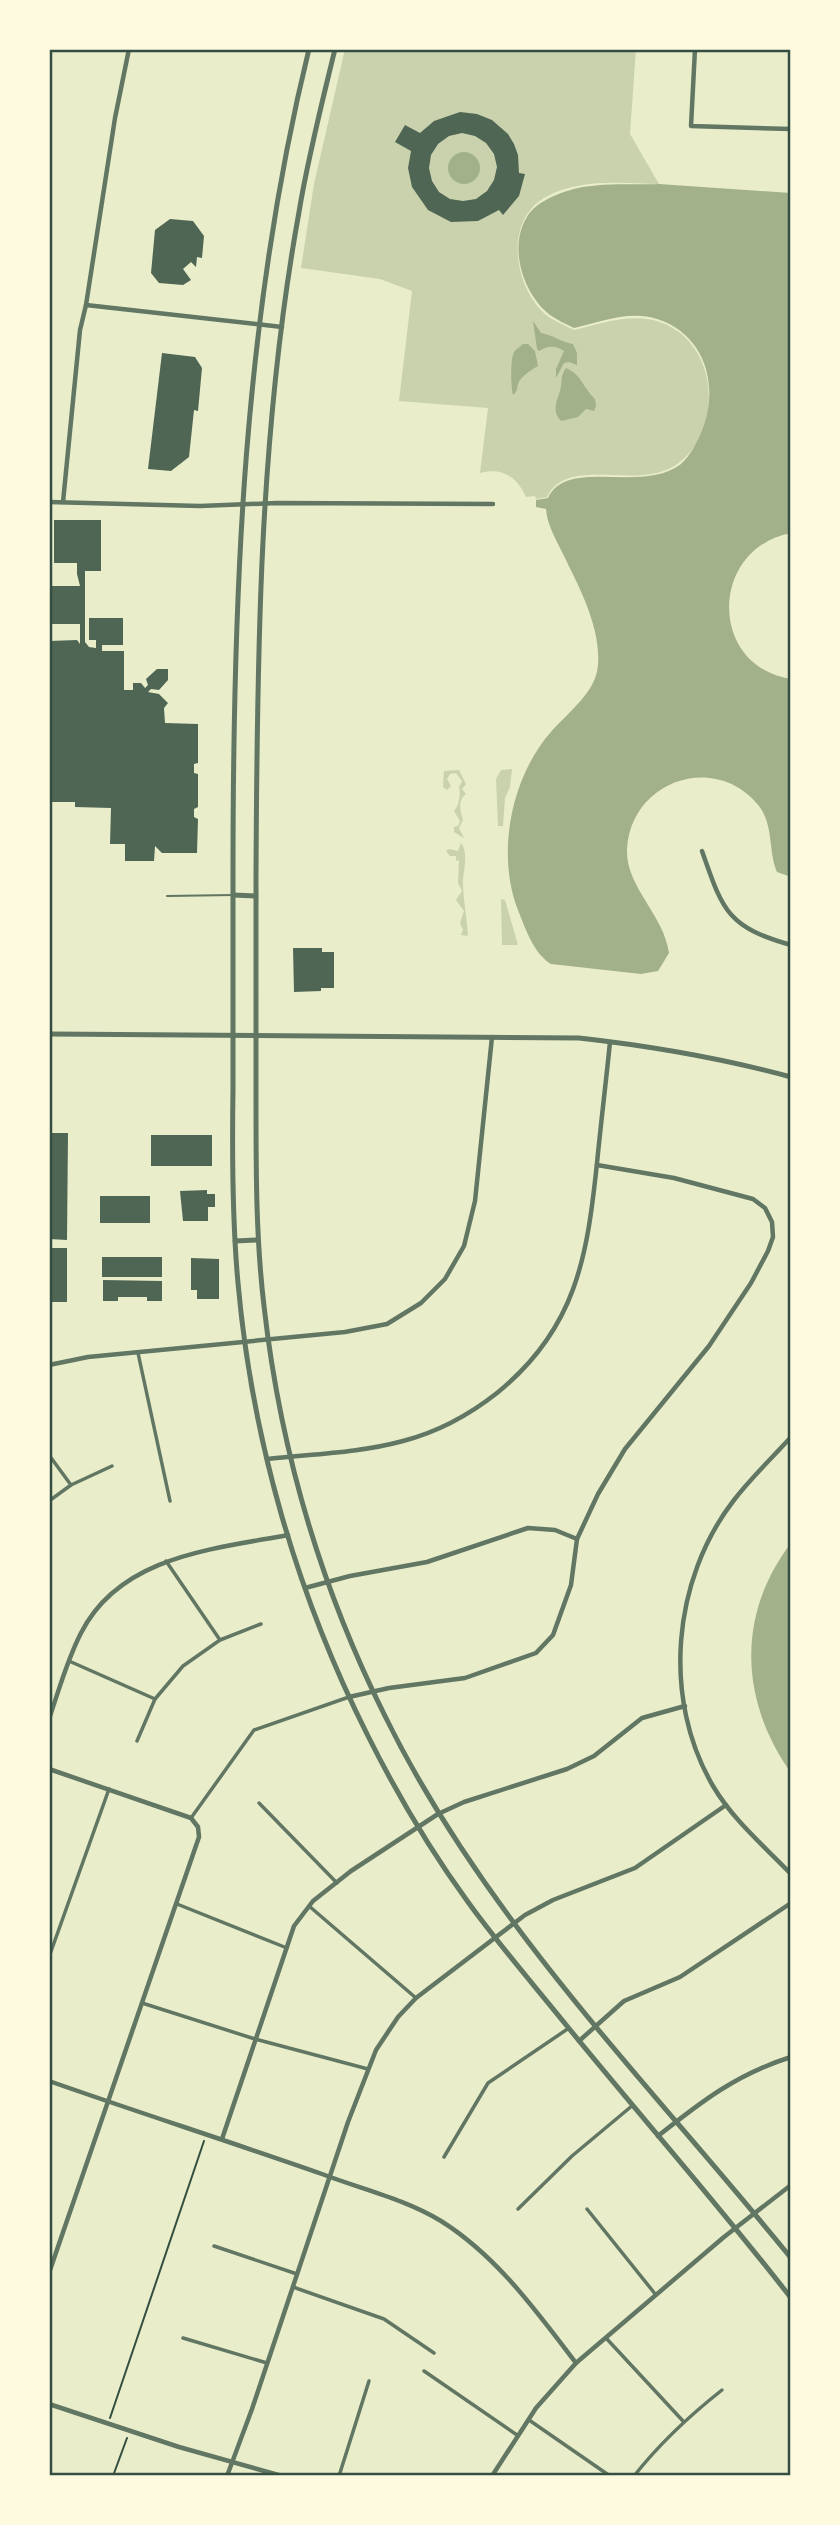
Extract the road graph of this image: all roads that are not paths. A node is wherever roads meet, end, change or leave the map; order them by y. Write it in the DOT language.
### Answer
graph roads {
  1 [pos="129,49"];
  2 [pos="309,49"];
  3 [pos="335,49"];
  4 [pos="695,49"];
  5 [pos="791,129"];
  6 [pos="86,304"];
  7 [pos="260,324"];
  8 [pos="282,327"];
  9 [pos="49,502"];
  10 [pos="63,502"];
  11 [pos="493,503"];
  12 [pos="264,504"];
  13 [pos="242,505"];
  14 [pos="702,851"];
  15 [pos="167,895"];
  16 [pos="233,895"];
  17 [pos="256,896"];
  18 [pos="791,945"];
  19 [pos="49,1034"];
  20 [pos="256,1035"];
  21 [pos="233,1036"];
  22 [pos="492,1037"];
  23 [pos="610,1042"];
  24 [pos="791,1077"];
  25 [pos="597,1165"];
  26 [pos="258,1240"];
  27 [pos="234,1241"];
  28 [pos="268,1340"];
  29 [pos="245,1342"];
  30 [pos="138,1353"];
  31 [pos="49,1365"];
  32 [pos="791,1437"];
  33 [pos="49,1455"];
  34 [pos="291,1456"];
  35 [pos="267,1459"];
  36 [pos="112,1466"];
  37 [pos="71,1485"];
  38 [pos="49,1501"];
  39 [pos="170,1501"];
  40 [pos="288,1535"];
  41 [pos="577,1539"];
  42 [pos="166,1561"];
  43 [pos="328,1582"];
  44 [pos="305,1588"];
  45 [pos="261,1624"];
  46 [pos="220,1640"];
  47 [pos="69,1661"];
  48 [pos="373,1691"];
  49 [pos="349,1697"];
  50 [pos="155,1699"];
  51 [pos="685,1706"];
  52 [pos="49,1719"];
  53 [pos="137,1741"];
  54 [pos="49,1769"];
  55 [pos="109,1789"];
  56 [pos="259,1803"];
  57 [pos="726,1805"];
  58 [pos="438,1814"];
  59 [pos="191,1818"];
  60 [pos="418,1826"];
  61 [pos="791,1874"];
  62 [pos="337,1883"];
  63 [pos="791,1903"];
  64 [pos="177,1904"];
  65 [pos="309,1906"];
  66 [pos="514,1924"];
  67 [pos="495,1937"];
  68 [pos="287,1948"];
  69 [pos="49,1957"];
  70 [pos="416,1998"];
  71 [pos="142,2003"];
  72 [pos="597,2026"];
  73 [pos="569,2028"];
  74 [pos="255,2039"];
  75 [pos="579,2041"];
  76 [pos="791,2057"];
  77 [pos="368,2069"];
  78 [pos="49,2081"];
  79 [pos="107,2101"];
  80 [pos="633,2105"];
  81 [pos="677,2121"];
  82 [pos="658,2136"];
  83 [pos="222,2139"];
  84 [pos="444,2157"];
  85 [pos="330,2177"];
  86 [pos="791,2185"];
  87 [pos="518,2209"];
  88 [pos="587,2209"];
  89 [pos="753,2213"];
  90 [pos="736,2228"];
  91 [pos="214,2246"];
  92 [pos="791,2259"];
  93 [pos="49,2273"];
  94 [pos="298,2274"];
  95 [pos="293,2287"];
  96 [pos="656,2295"];
  97 [pos="791,2298"];
  98 [pos="183,2338"];
  99 [pos="606,2338"];
  100 [pos="434,2353"];
  101 [pos="267,2363"];
  102 [pos="576,2363"];
  103 [pos="424,2371"];
  104 [pos="369,2381"];
  105 [pos="722,2390"];
  106 [pos="49,2404"];
  107 [pos="528,2419"];
  108 [pos="683,2421"];
  109 [pos="517,2435"];
  110 [pos="232,2461"];
  111 [pos="227,2476"];
  112 [pos="282,2476"];
  113 [pos="339,2476"];
  114 [pos="492,2476"];
  115 [pos="610,2476"];
  116 [pos="634,2476"];
  1 -- 6 [label="street"];
  2 -- 7 [label="street"];
  3 -- 8 [label="street"];
  4 -- 5 [label="street"];
  6 -- 7 [label="street"];
  6 -- 10 [label="street"];
  7 -- 8 [label="street"];
  7 -- 13 [label="street"];
  8 -- 12 [label="street"];
  9 -- 10 [label="street"];
  10 -- 13 [label="street"];
  11 -- 12 [label="street"];
  12 -- 13 [label="street"];
  12 -- 17 [label="street"];
  13 -- 16 [label="street"];
  14 -- 18 [label="street"];
  15 -- 16 [label="lane"];
  16 -- 17 [label="street"];
  16 -- 21 [label="street"];
  17 -- 20 [label="street"];
  19 -- 21 [label="street"];
  20 -- 21 [label="street"];
  20 -- 22 [label="street"];
  20 -- 26 [label="street"];
  21 -- 27 [label="street"];
  22 -- 23 [label="street"];
  22 -- 28 [label="street"];
  23 -- 24 [label="street"];
  23 -- 25 [label="street"];
  25 -- 34 [label="street"];
  25 -- 41 [label="street"];
  26 -- 27 [label="street"];
  26 -- 28 [label="street"];
  27 -- 29 [label="street"];
  28 -- 29 [label="street"];
  28 -- 34 [label="street"];
  29 -- 30 [label="street"];
  29 -- 35 [label="street"];
  30 -- 31 [label="street"];
  30 -- 39 [label="street"];
  32 -- 51 [label="street"];
  33 -- 37 [label="street"];
  34 -- 35 [label="street"];
  34 -- 43 [label="street"];
  35 -- 40 [label="street"];
  36 -- 37 [label="street"];
  37 -- 38 [label="street"];
  40 -- 42 [label="street"];
  40 -- 44 [label="street"];
  41 -- 43 [label="street"];
  41 -- 48 [label="street"];
  42 -- 46 [label="street"];
  42 -- 47 [label="street"];
  43 -- 44 [label="street"];
  43 -- 48 [label="street"];
  44 -- 49 [label="street"];
  45 -- 46 [label="street"];
  46 -- 50 [label="street"];
  47 -- 50 [label="street"];
  47 -- 52 [label="street"];
  48 -- 49 [label="street"];
  48 -- 58 [label="street"];
  49 -- 59 [label="street"];
  49 -- 60 [label="street"];
  50 -- 53 [label="street"];
  51 -- 57 [label="street"];
  51 -- 58 [label="street"];
  54 -- 55 [label="street"];
  55 -- 59 [label="street"];
  55 -- 69 [label="street"];
  56 -- 62 [label="street"];
  57 -- 61 [label="street"];
  57 -- 66 [label="street"];
  58 -- 60 [label="street"];
  58 -- 66 [label="street"];
  59 -- 64 [label="street"];
  60 -- 62 [label="street"];
  60 -- 67 [label="street"];
  62 -- 65 [label="street"];
  63 -- 72 [label="street"];
  64 -- 68 [label="street"];
  64 -- 71 [label="street"];
  65 -- 68 [label="street"];
  65 -- 70 [label="street"];
  66 -- 67 [label="street"];
  66 -- 72 [label="street"];
  67 -- 70 [label="street"];
  67 -- 73 [label="street"];
  68 -- 74 [label="street"];
  70 -- 77 [label="street"];
  71 -- 74 [label="street"];
  71 -- 79 [label="street"];
  72 -- 75 [label="street"];
  72 -- 81 [label="street"];
  73 -- 75 [label="street"];
  73 -- 84 [label="street"];
  74 -- 77 [label="street"];
  74 -- 83 [label="street"];
  75 -- 80 [label="street"];
  76 -- 81 [label="street"];
  77 -- 85 [label="street"];
  78 -- 79 [label="street"];
  79 -- 83 [label="street"];
  79 -- 93 [label="street"];
  80 -- 82 [label="street"];
  80 -- 87 [label="street"];
  81 -- 82 [label="street"];
  81 -- 89 [label="street"];
  82 -- 90 [label="street"];
  83 -- 85 [label="street"];
  85 -- 94 [label="street"];
  85 -- 102 [label="street"];
  86 -- 89 [label="street"];
  88 -- 96 [label="street"];
  89 -- 90 [label="street"];
  89 -- 92 [label="street"];
  90 -- 96 [label="street"];
  90 -- 97 [label="street"];
  91 -- 94 [label="street"];
  94 -- 95 [label="street"];
  95 -- 100 [label="street"];
  95 -- 101 [label="street"];
  96 -- 99 [label="street"];
  98 -- 101 [label="street"];
  99 -- 102 [label="street"];
  99 -- 108 [label="street"];
  101 -- 110 [label="street"];
  102 -- 107 [label="street"];
  103 -- 109 [label="street"];
  104 -- 113 [label="street"];
  105 -- 108 [label="street"];
  106 -- 110 [label="street"];
  107 -- 109 [label="street"];
  107 -- 115 [label="street"];
  108 -- 116 [label="street"];
  109 -- 114 [label="street"];
  110 -- 111 [label="street"];
  110 -- 112 [label="street"];
}
